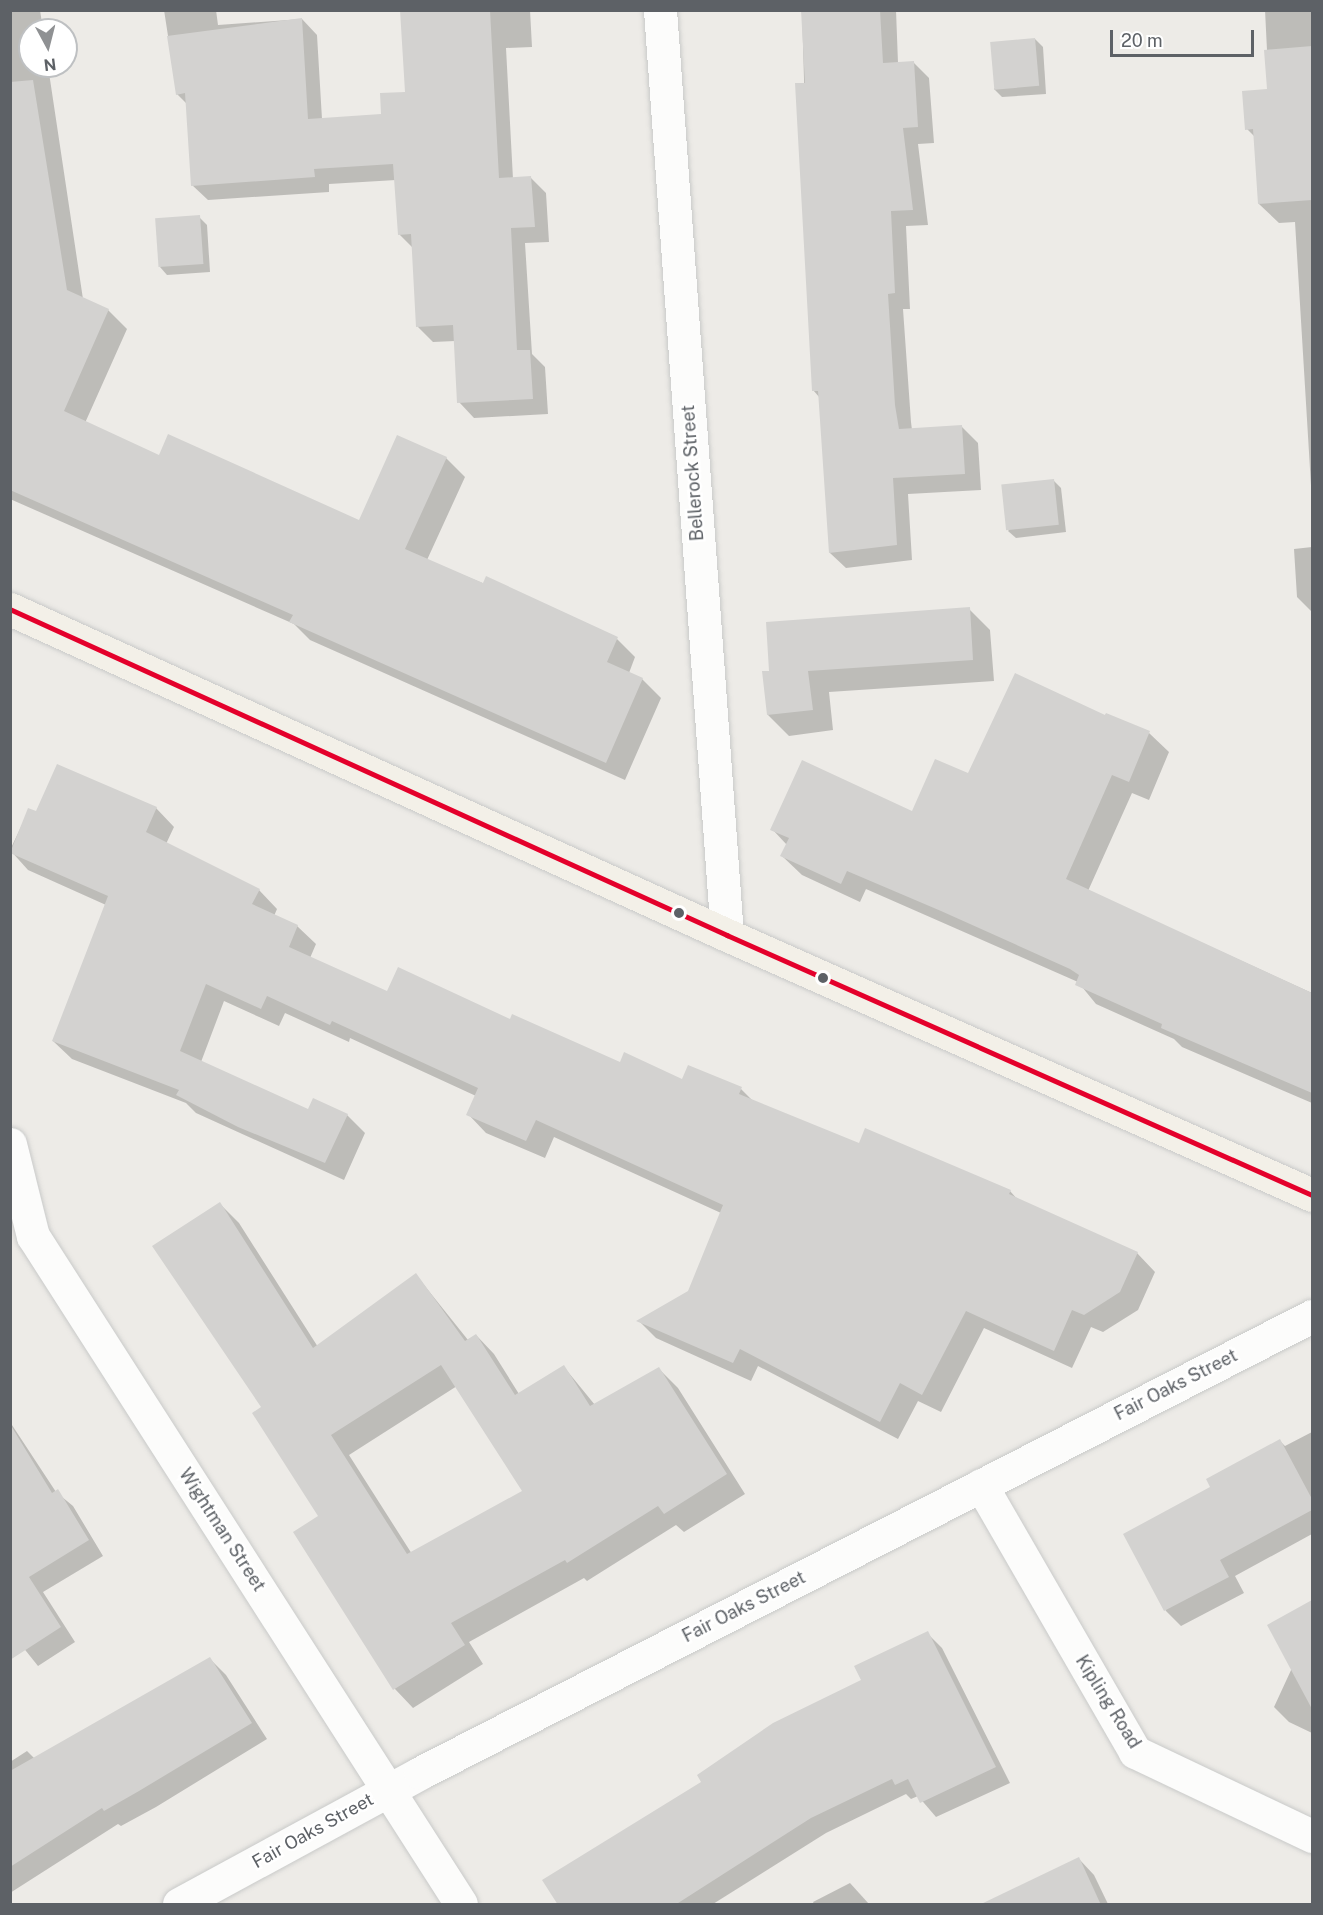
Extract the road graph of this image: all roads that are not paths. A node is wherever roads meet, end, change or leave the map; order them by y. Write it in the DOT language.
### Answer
graph roads {
  1 [pos="660,10"];
  2 [pos="10,609"];
  3 [pos="727,935"];
  4 [pos="10,1144"];
  5 [pos="1312,1195"];
  6 [pos="1312,1316"];
  7 [pos="981,1485"];
  8 [pos="388,1790"];
  9 [pos="1312,1836"];
  10 [pos="179,1905"];
  11 [pos="461,1905"];
  1 -- 3 [label="street, Bellerock Street"];
  2 -- 3 [label="main road"];
  3 -- 5 [label="main road"];
  4 -- 8 [label="street, Wightman Street"];
  6 -- 7 [label="street, Fair Oaks Street"];
  7 -- 8 [label="street, Fair Oaks Street"];
  7 -- 9 [label="street, Kipling Road"];
  8 -- 10 [label="street, Fair Oaks Street"];
  8 -- 11 [label="street, Wightman Street"];
}
